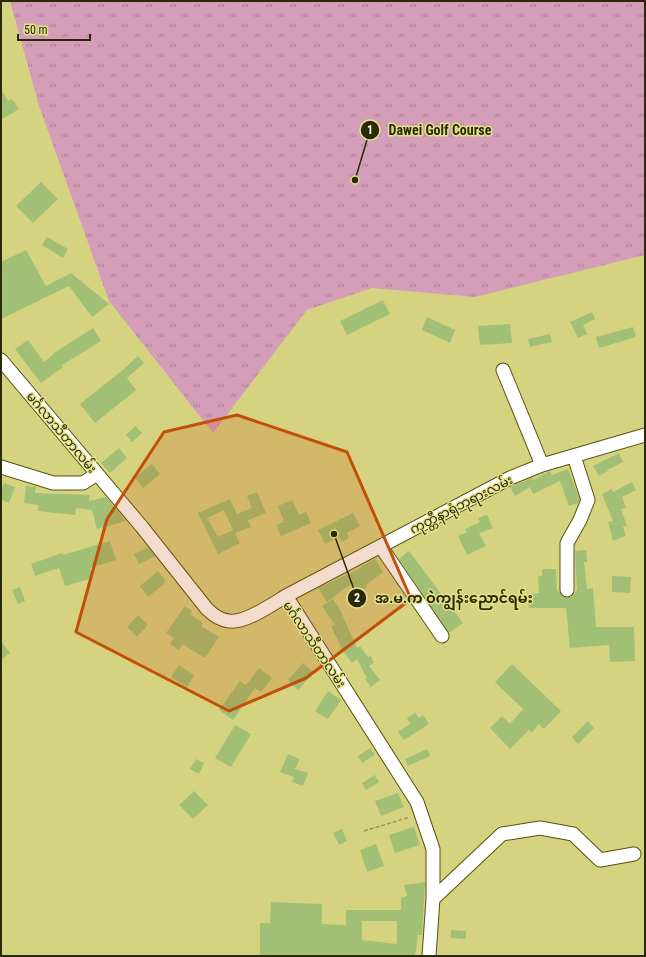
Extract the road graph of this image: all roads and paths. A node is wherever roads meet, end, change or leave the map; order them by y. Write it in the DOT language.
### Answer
graph roads {
  1 [pos="1,360"];
  2 [pos="503,370"];
  3 [pos="645,435"];
  4 [pos="574,456"];
  5 [pos="542,465"];
  6 [pos="1,467"];
  7 [pos="97,474"];
  8 [pos="381,547"];
  9 [pos="567,590"];
  10 [pos="286,596"];
  11 [pos="442,636"];
  12 [pos="422,813"];
  13 [pos="364,831"];
  14 [pos="634,854"];
  15 [pos="433,899"];
  16 [pos="429,956"];
  1 -- 7 [label="street, မင်္ဂလာသီတာလမ်း"];
  2 -- 5 [label="street"];
  3 -- 4 [label="street, ကုတ္တီနာရုံဘုရားလမ်း"];
  4 -- 5 [label="street, ကုတ္တီနာရုံဘုရားလမ်း"];
  4 -- 9 [label="street"];
  5 -- 8 [label="street, ကုတ္တီနာရုံဘုရားလမ်း"];
  6 -- 7 [label="street"];
  7 -- 10 [label="street, မင်္ဂလာသီတာလမ်း"];
  8 -- 10 [label="street, ကုတ္တီနာရုံဘုရားလမ်း"];
  8 -- 11 [label="street"];
  10 -- 12 [label="street, မင်္ဂလာသီတာလမ်း"];
  12 -- 13 [label="path"];
  12 -- 15 [label="street, မင်္ဂလာသီတာလမ်း"];
  14 -- 15 [label="street"];
  15 -- 16 [label="street, မင်္ဂလာသီတာလမ်း"];
}
